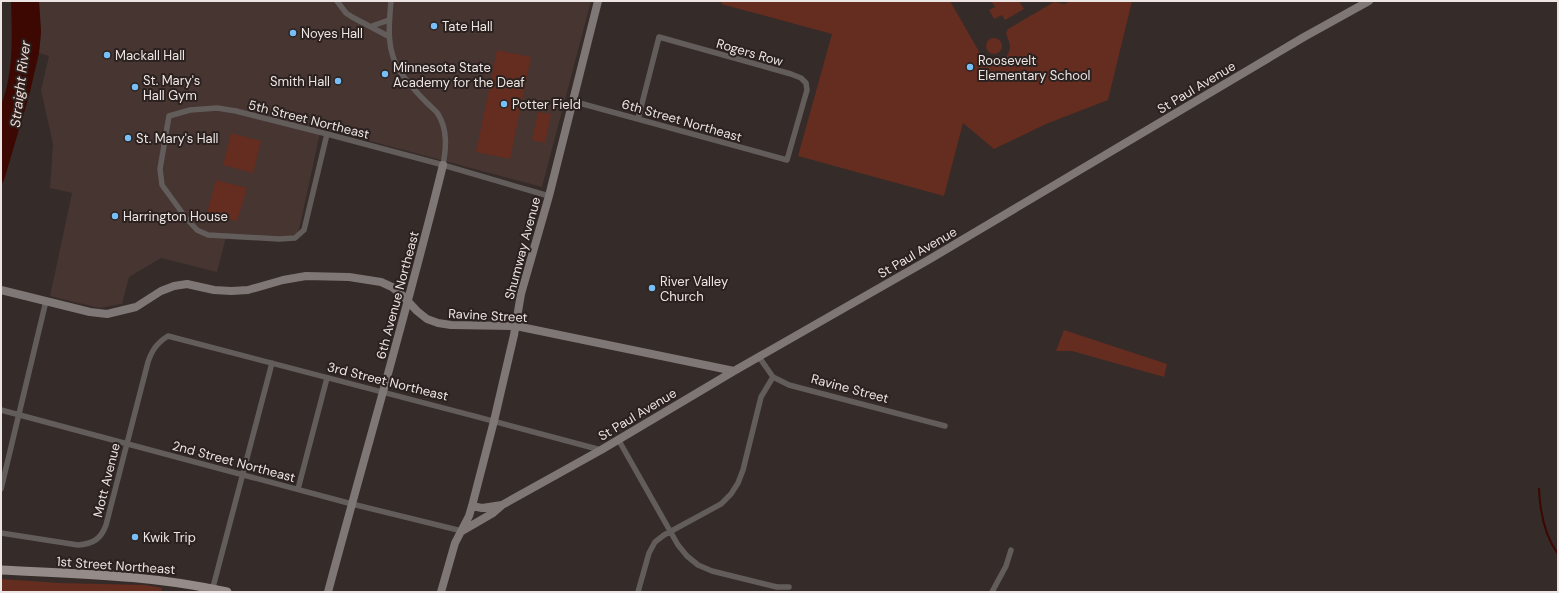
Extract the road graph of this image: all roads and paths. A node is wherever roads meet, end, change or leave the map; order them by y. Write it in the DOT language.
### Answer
graph roads {
  1 [pos="337,1"];
  2 [pos="391,1"];
  3 [pos="598,1"];
  4 [pos="1369,1"];
  5 [pos="388,20"];
  6 [pos="372,26"];
  7 [pos="388,36"];
  8 [pos="572,101"];
  9 [pos="638,119"];
  10 [pos="327,134"];
  11 [pos="787,160"];
  12 [pos="443,165"];
  13 [pos="549,196"];
  14 [pos="1,290"];
  15 [pos="46,301"];
  16 [pos="409,302"];
  17 [pos="516,326"];
  18 [pos="168,336"];
  19 [pos="759,357"];
  20 [pos="272,363"];
  21 [pos="734,371"];
  22 [pos="773,377"];
  23 [pos="327,378"];
  24 [pos="382,391"];
  25 [pos="1,410"];
  26 [pos="20,415"];
  27 [pos="494,421"];
  28 [pos="945,426"];
  29 [pos="618,439"];
  30 [pos="126,444"];
  31 [pos="601,450"];
  32 [pos="243,475"];
  33 [pos="1,489"];
  34 [pos="298,489"];
  35 [pos="352,504"];
  36 [pos="502,505"];
  37 [pos="472,506"];
  38 [pos="462,532"];
  39 [pos="670,532"];
  40 [pos="1,533"];
  41 [pos="1011,550"];
  42 [pos="1,570"];
  43 [pos="789,587"];
  44 [pos="212,590"];
  45 [pos="227,592"];
  46 [pos="328,592"];
  47 [pos="441,592"];
  48 [pos="638,592"];
  49 [pos="992,592"];
  1 -- 6 [label="street"];
  2 -- 5 [label="street"];
  3 -- 8 [label="street, Shumway Avenue"];
  4 -- 19 [label="street, St Paul Avenue"];
  5 -- 6 [label="street"];
  5 -- 7 [label="street"];
  6 -- 7 [label="street"];
  7 -- 12 [label="street"];
  8 -- 9 [label="street, 6th Street Northeast"];
  8 -- 13 [label="street, Shumway Avenue"];
  9 -- 11 [label="street, 6th Street Northeast"];
  9 -- 11 [label="street, Rogers Row"];
  10 -- 10 [label="street, 5th Street Northeast"];
  10 -- 12 [label="street, 5th Street Northeast"];
  12 -- 13 [label="street, 5th Street Northeast"];
  12 -- 16 [label="street, 6th Avenue Northeast"];
  13 -- 17 [label="street, Shumway Avenue"];
  14 -- 15 [label="street"];
  15 -- 16 [label="street, Ravine Street"];
  15 -- 26 [label="street"];
  16 -- 17 [label="street, Ravine Street"];
  16 -- 24 [label="street, 6th Avenue Northeast"];
  17 -- 21 [label="street, Ravine Street"];
  17 -- 27 [label="street, Shumway Avenue"];
  18 -- 20 [label="street, 3rd Street Northeast"];
  18 -- 30 [label="street, Mott Avenue"];
  19 -- 21 [label="street, St Paul Avenue"];
  19 -- 22 [label="street, Ravine Street"];
  20 -- 23 [label="street, 3rd Street Northeast"];
  20 -- 32 [label="street"];
  21 -- 29 [label="street, St Paul Avenue"];
  22 -- 28 [label="street, Ravine Street"];
  22 -- 39 [label="street"];
  23 -- 24 [label="street, 3rd Street Northeast"];
  23 -- 34 [label="street"];
  24 -- 27 [label="street, 3rd Street Northeast"];
  24 -- 35 [label="street, 6th Avenue Northeast"];
  25 -- 26 [label="street, 2nd Street Northeast"];
  26 -- 30 [label="street, 2nd Street Northeast"];
  26 -- 33 [label="street"];
  27 -- 31 [label="street, 3rd Street Northeast"];
  27 -- 37 [label="street, Shumway Avenue"];
  29 -- 31 [label="street, St Paul Avenue"];
  29 -- 39 [label="street"];
  30 -- 32 [label="street, 2nd Street Northeast"];
  30 -- 40 [label="street, Mott Avenue"];
  31 -- 36 [label="street, St Paul Avenue"];
  32 -- 34 [label="street, 2nd Street Northeast"];
  32 -- 44 [label="street"];
  34 -- 35 [label="street, 2nd Street Northeast"];
  35 -- 38 [label="street, 2nd Street Northeast"];
  35 -- 46 [label="street, 6th Avenue Northeast"];
  36 -- 37 [label="street, St Paul Avenue"];
  36 -- 38 [label="street"];
  37 -- 38 [label="street, Shumway Avenue"];
  38 -- 47 [label="street, Shumway Avenue"];
  39 -- 43 [label="street"];
  39 -- 48 [label="street"];
  41 -- 49 [label="street"];
  42 -- 44 [label="main road, 1st Street Northeast"];
  44 -- 45 [label="main road, 1st Street Northeast"];
}
